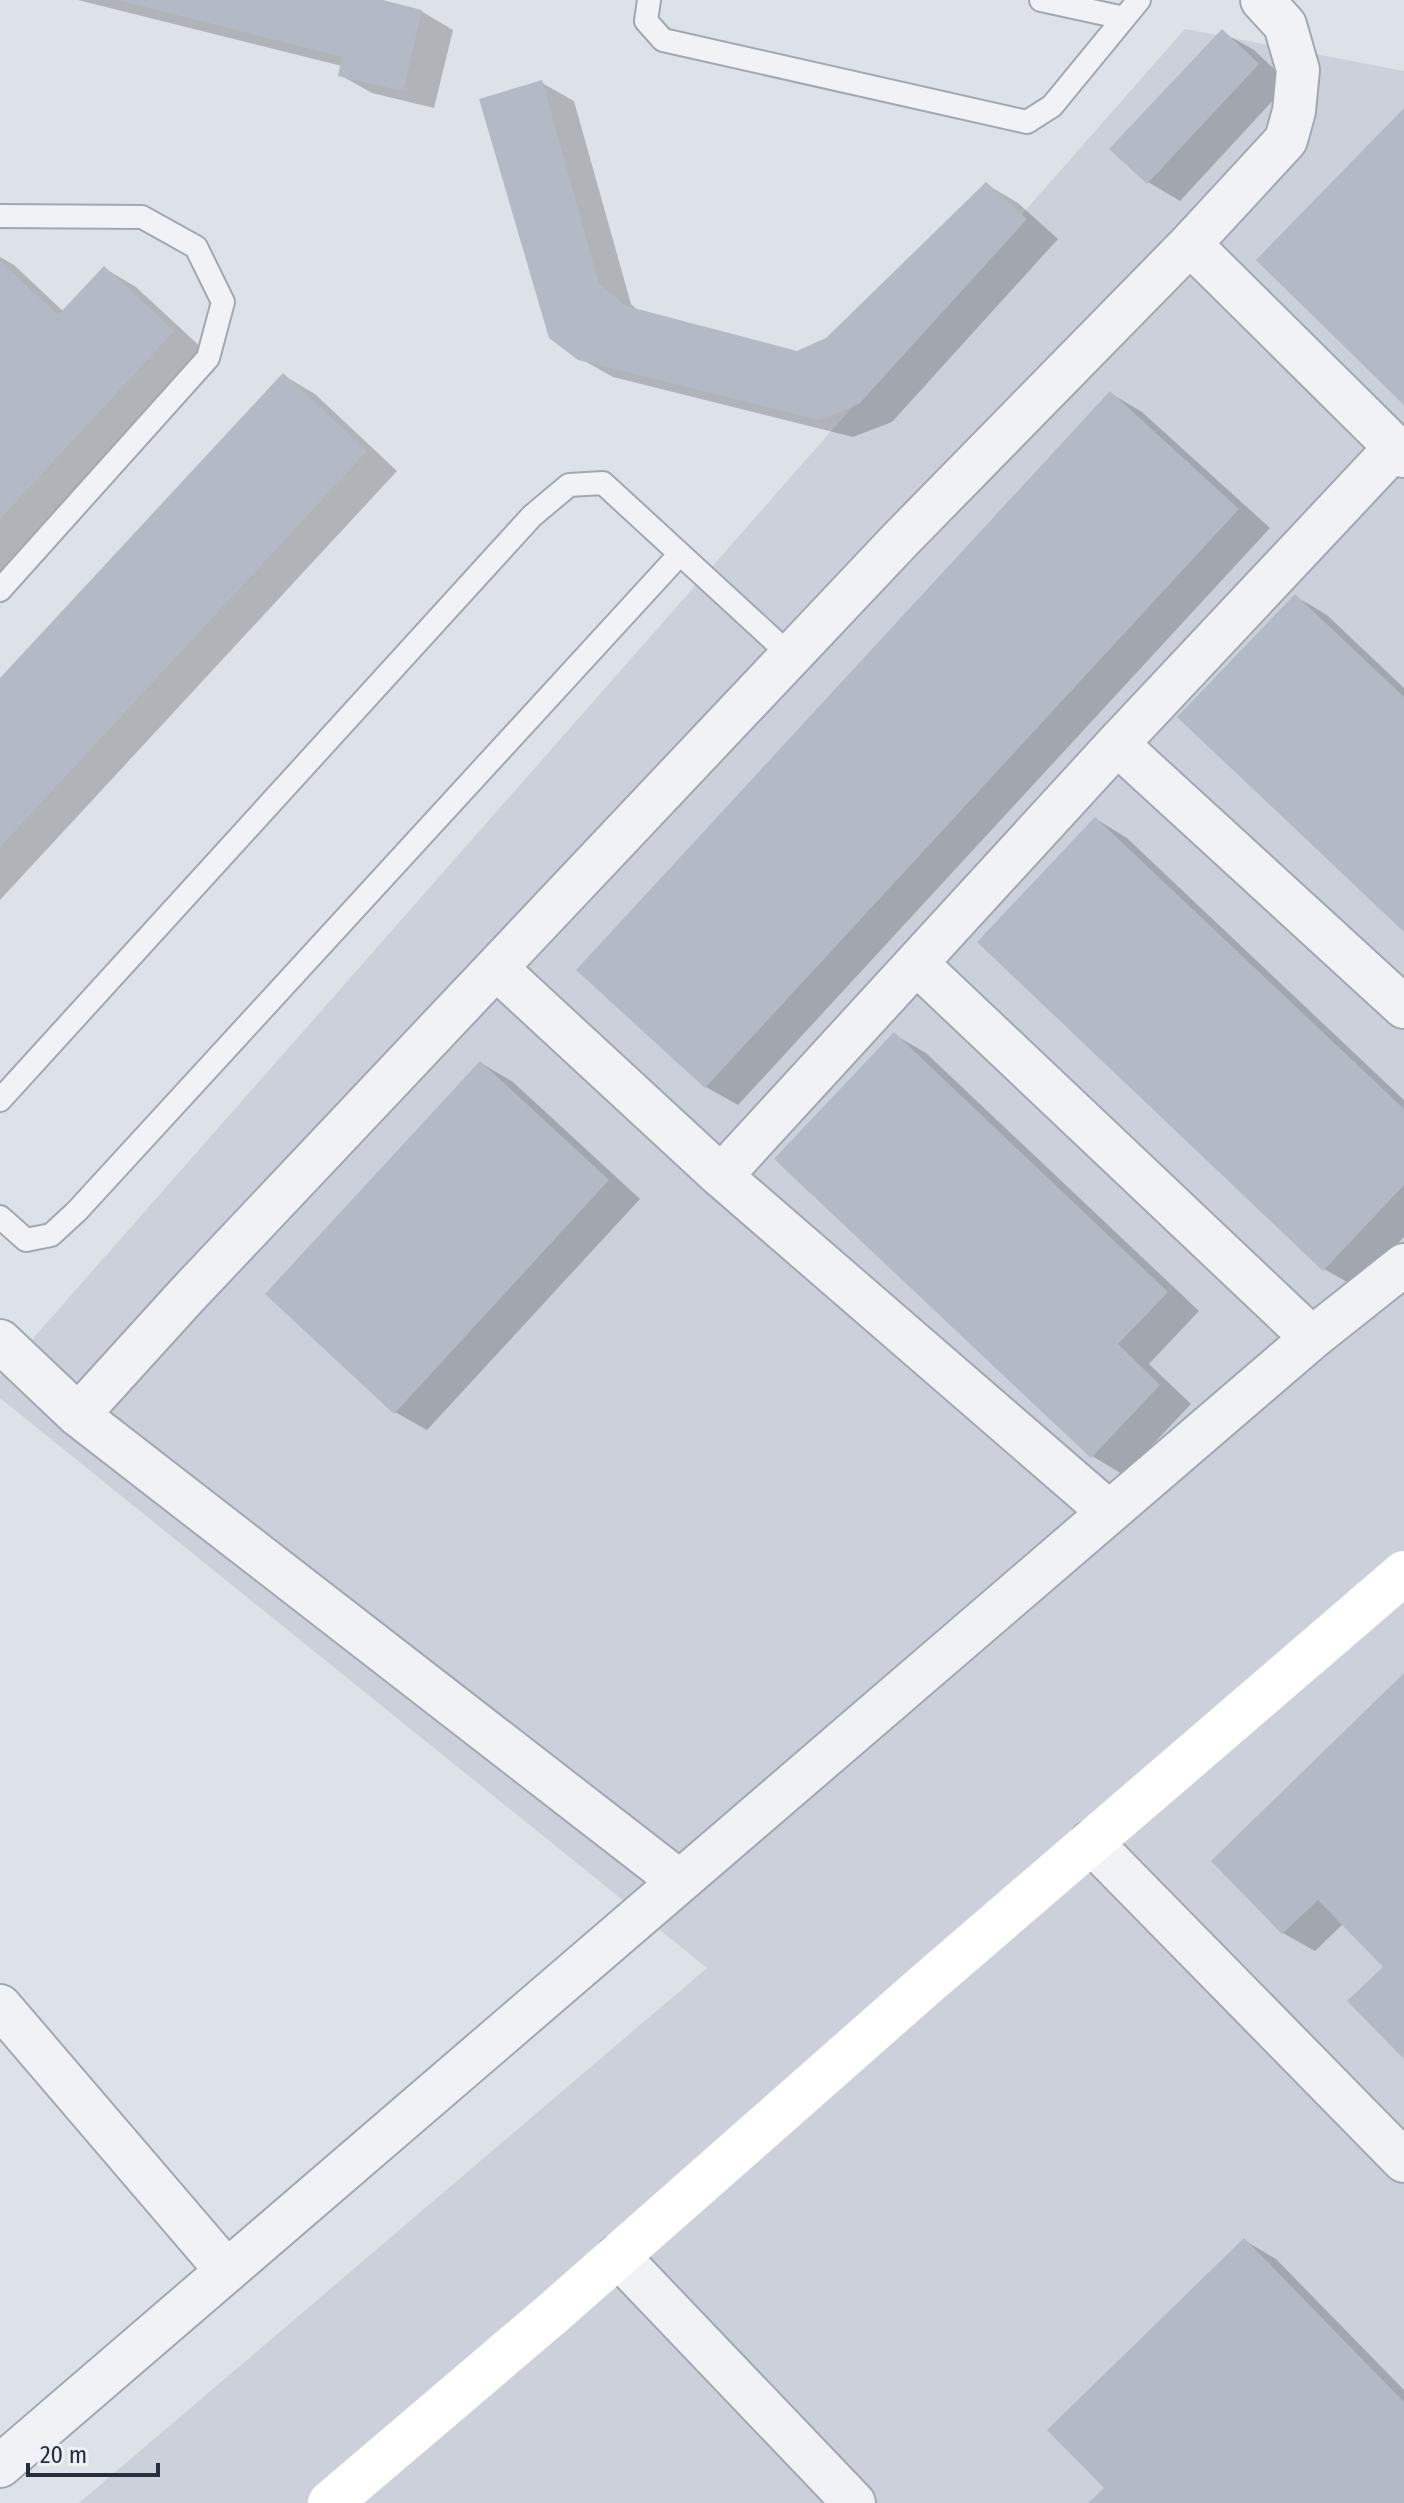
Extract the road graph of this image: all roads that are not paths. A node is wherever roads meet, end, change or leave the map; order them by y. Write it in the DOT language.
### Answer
graph roads {
  1 [pos="649,0"];
  2 [pos="1041,0"];
  3 [pos="1139,0"];
  4 [pos="1262,0"];
  5 [pos="1124,18"];
  6 [pos="0,216"];
  7 [pos="1190,244"];
  8 [pos="1400,452"];
  9 [pos="680,554"];
  10 [pos="0,590"];
  11 [pos="791,656"];
  12 [pos="1117,744"];
  13 [pos="917,964"];
  14 [pos="496,968"];
  15 [pos="1404,1007"];
  16 [pos="0,1100"];
  17 [pos="721,1176"];
  18 [pos="0,1217"];
  19 [pos="1404,1265"];
  20 [pos="1312,1338"];
  21 [pos="1,1344"];
  22 [pos="78,1415"];
  23 [pos="1109,1512"];
  24 [pos="1404,1573"];
  25 [pos="1091,1842"];
  26 [pos="679,1881"];
  27 [pos="0,2006"];
  28 [pos="1404,2161"];
  29 [pos="618,2256"];
  30 [pos="227,2271"];
  31 [pos="0,2466"];
  32 [pos="330,2503"];
  33 [pos="854,2503"];
  1 -- 5 [label="lane"];
  2 -- 5 [label="lane"];
  3 -- 5 [label="lane"];
  4 -- 7 [label="street"];
  6 -- 10 [label="lane"];
  7 -- 8 [label="street"];
  7 -- 11 [label="street"];
  8 -- 12 [label="street"];
  9 -- 11 [label="lane"];
  9 -- 16 [label="lane"];
  9 -- 18 [label="lane"];
  11 -- 14 [label="street"];
  12 -- 13 [label="street"];
  12 -- 15 [label="street"];
  13 -- 17 [label="street"];
  13 -- 20 [label="street"];
  14 -- 17 [label="street"];
  14 -- 22 [label="street"];
  17 -- 23 [label="street"];
  19 -- 20 [label="street"];
  20 -- 23 [label="street"];
  21 -- 22 [label="street"];
  22 -- 26 [label="street"];
  23 -- 26 [label="street"];
  24 -- 25 [label="main road"];
  25 -- 28 [label="street"];
  25 -- 29 [label="main road"];
  26 -- 30 [label="street"];
  27 -- 30 [label="street"];
  29 -- 32 [label="main road"];
  29 -- 33 [label="street"];
  30 -- 31 [label="street"];
}
